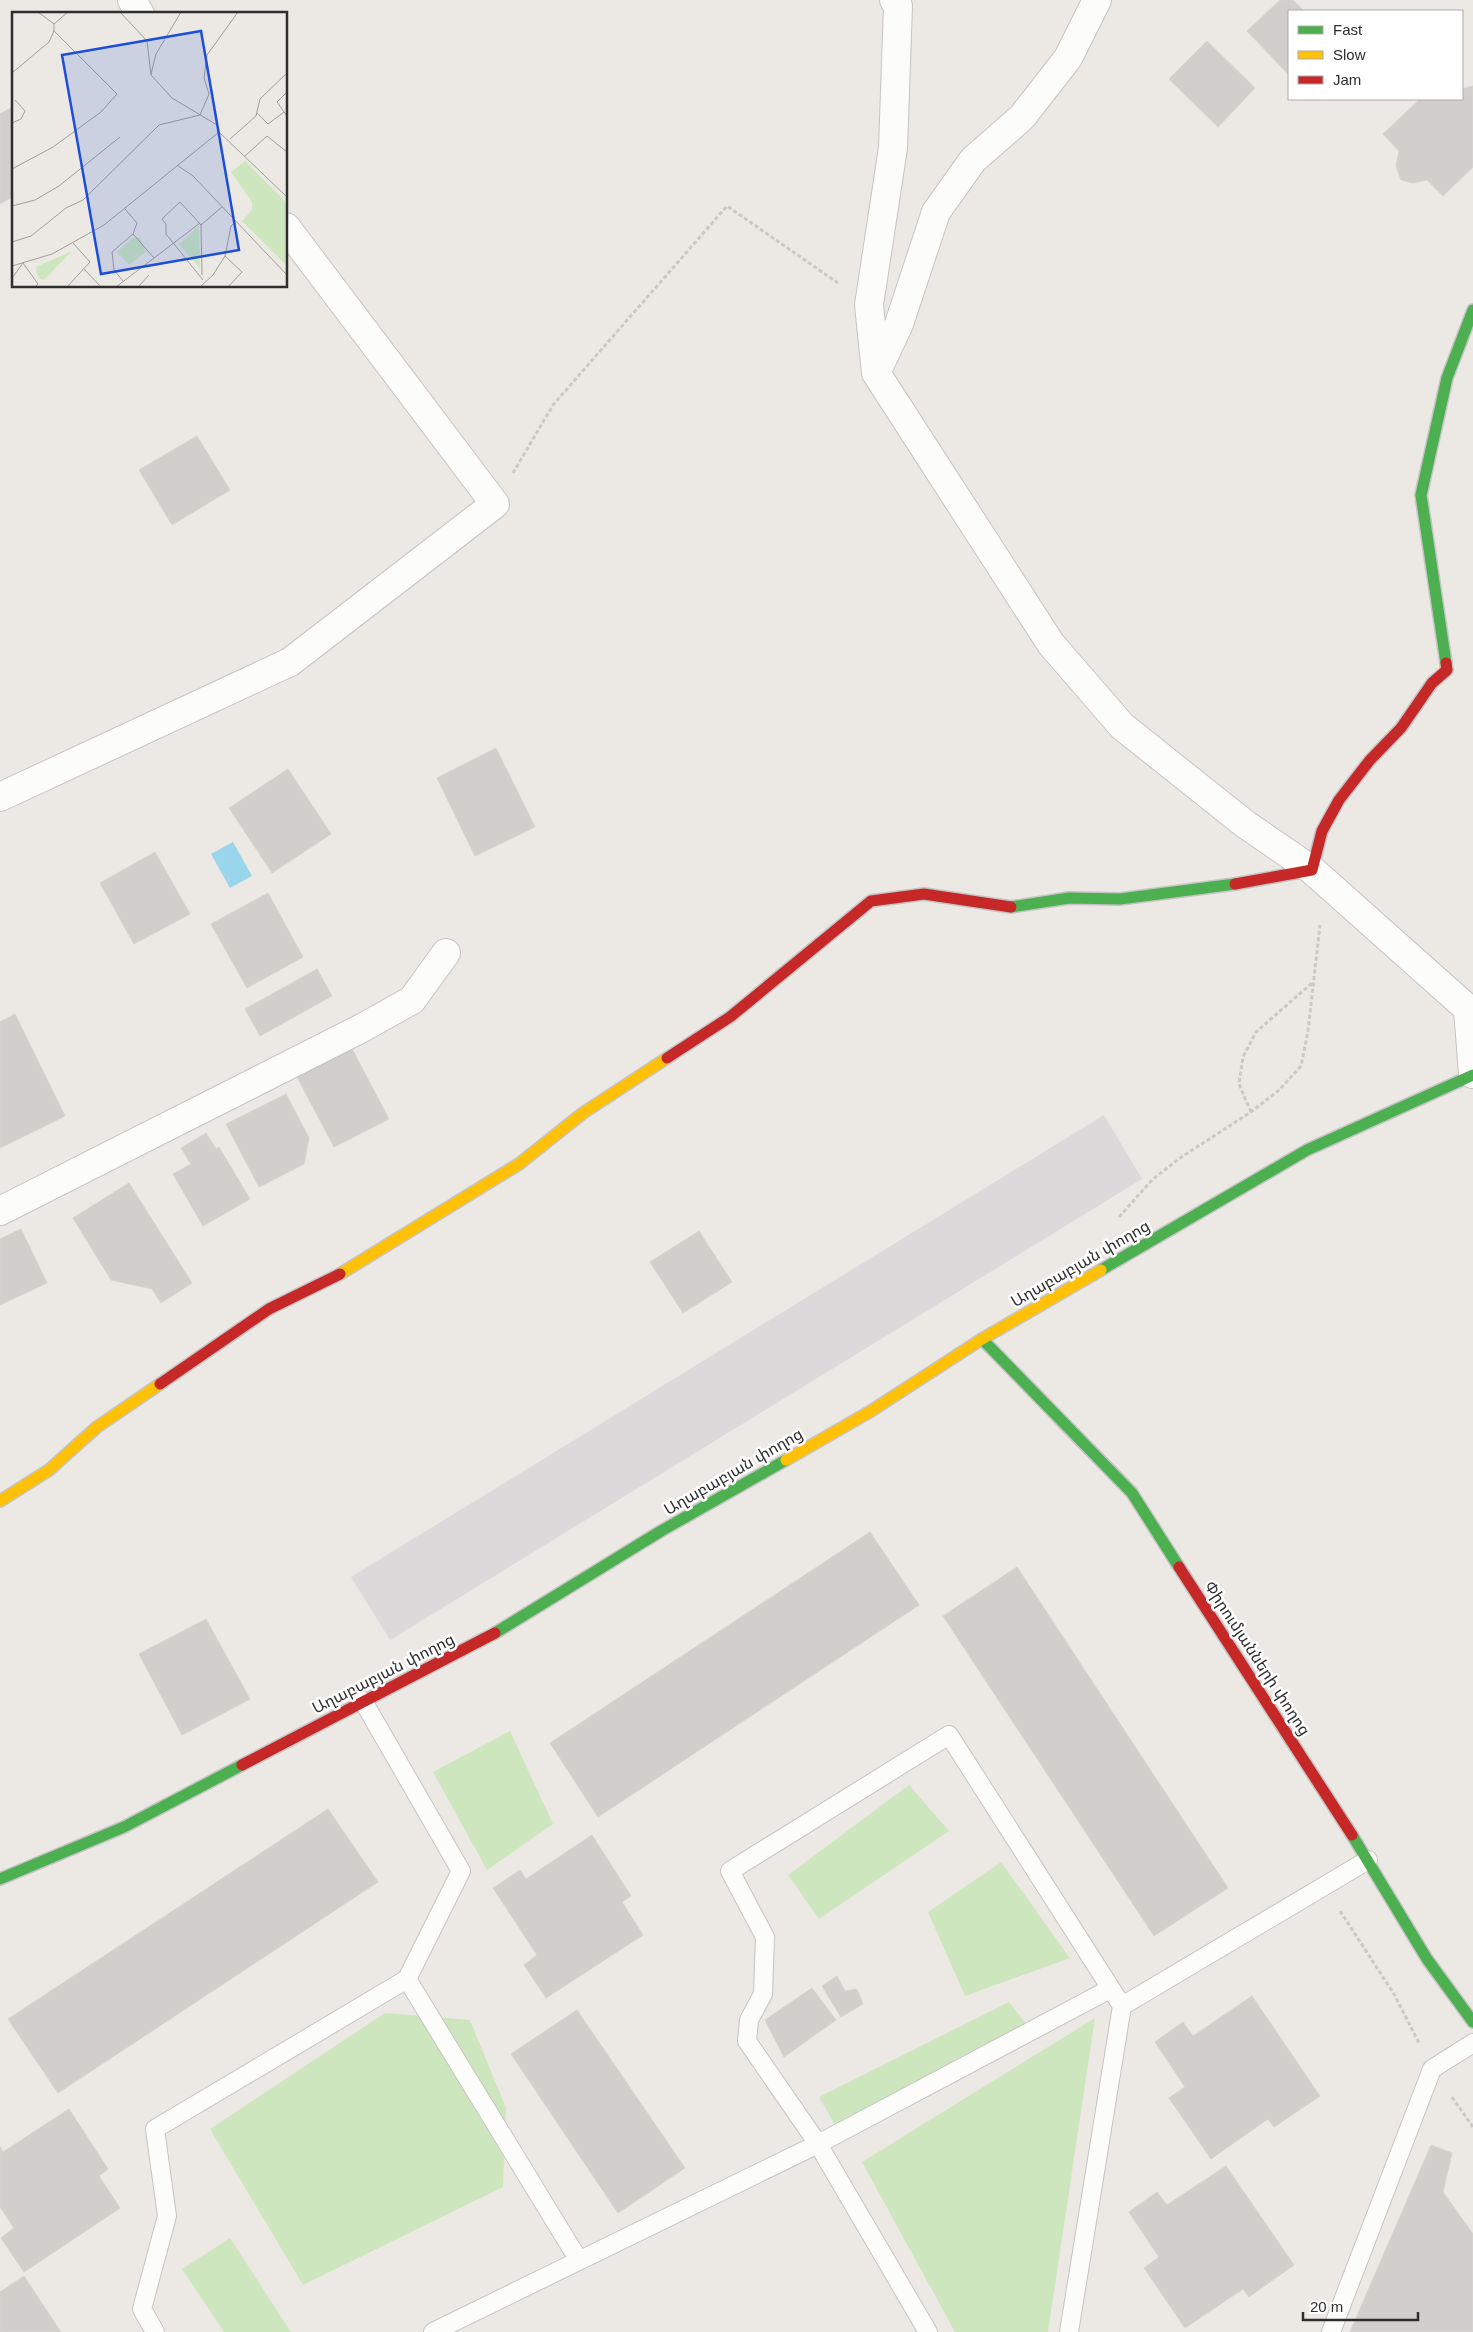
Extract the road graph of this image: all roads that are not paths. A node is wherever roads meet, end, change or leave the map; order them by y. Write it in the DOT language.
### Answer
graph roads {
  1 [pos="132,0"];
  2 [pos="894,0"];
  3 [pos="1097,0"];
  4 [pos="139,12"];
  5 [pos="288,230"];
  6 [pos="1473,310"];
  7 [pos="876,373"];
  8 [pos="0,797"];
  9 [pos="1312,870"];
  10 [pos="446,953"];
  11 [pos="1473,1074"];
  12 [pos="0,1211"];
  13 [pos="982,1339"];
  14 [pos="0,1501"];
  15 [pos="363,1701"];
  16 [pos="1368,1860"];
  17 [pos="0,1879"];
  18 [pos="407,1979"];
  19 [pos="1110,1989"];
  20 [pos="1122,2006"];
  21 [pos="1473,2022"];
  22 [pos="1473,2043"];
  23 [pos="818,2144"];
  24 [pos="578,2259"];
  25 [pos="155,2332"];
  26 [pos="433,2332"];
  27 [pos="928,2332"];
  28 [pos="1069,2332"];
  29 [pos="1332,2332"];
  1 -- 4 [label="street"];
  2 -- 7 [label="street"];
  3 -- 7 [label="street"];
  5 -- 8 [label="street"];
  6 -- 9 [label="street"];
  7 -- 9 [label="street"];
  9 -- 11 [label="street"];
  9 -- 14 [label="street"];
  10 -- 12 [label="street"];
  11 -- 13 [label="street, Աղաբաբյան փողոց"];
  13 -- 15 [label="street, Աղաբաբյան փողոց"];
  13 -- 16 [label="street, Փիրումյանների փողոց"];
  15 -- 17 [label="street, Աղաբաբյան փողոց"];
  15 -- 18 [label="lane"];
  16 -- 20 [label="lane"];
  16 -- 21 [label="street, Փիրումյանների փողոց"];
  18 -- 24 [label="lane"];
  18 -- 25 [label="lane"];
  19 -- 20 [label="lane"];
  19 -- 23 [label="lane"];
  19 -- 23 [label="lane"];
  20 -- 28 [label="lane"];
  22 -- 29 [label="lane"];
  23 -- 24 [label="lane"];
  23 -- 27 [label="lane"];
  24 -- 26 [label="lane"];
}
